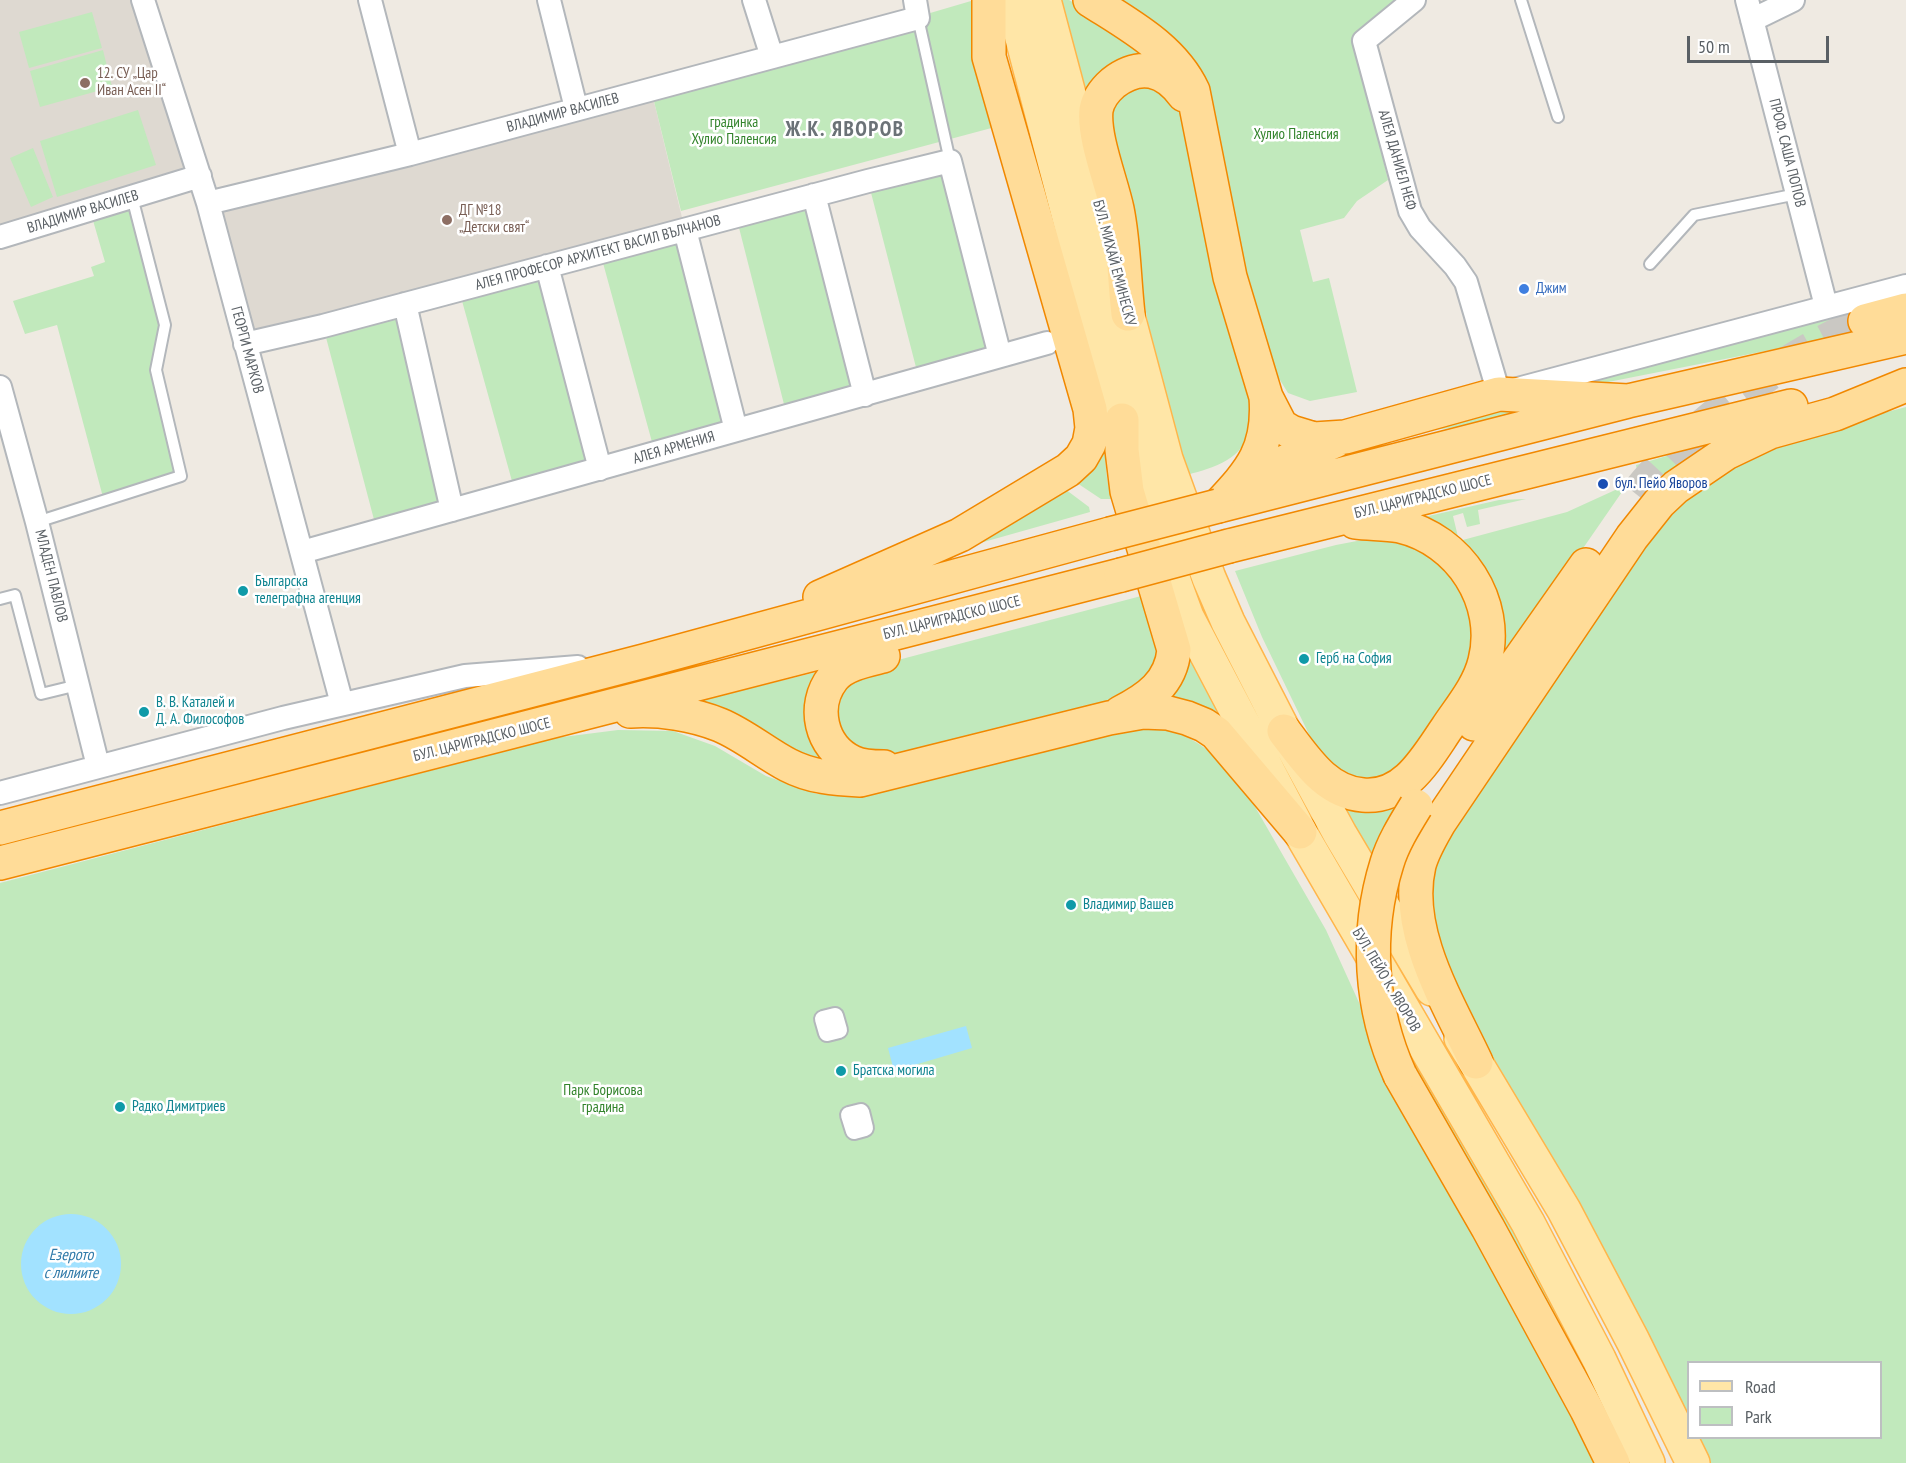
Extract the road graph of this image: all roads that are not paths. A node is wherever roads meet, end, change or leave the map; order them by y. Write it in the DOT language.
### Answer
graph roads {
  1 [pos="143,0"];
  2 [pos="370,0"];
  3 [pos="549,0"];
  4 [pos="754,0"];
  5 [pos="989,0"];
  6 [pos="1011,0"];
  7 [pos="1044,0"];
  8 [pos="1090,0"];
  9 [pos="1414,0"];
  10 [pos="1521,0"];
  11 [pos="1793,0"];
  12 [pos="916,9"];
  13 [pos="1750,10"];
  14 [pos="772,57"];
  15 [pos="576,108"];
  16 [pos="1558,117"];
  17 [pos="1201,129"];
  18 [pos="410,154"];
  19 [pos="950,161"];
  20 [pos="200,176"];
  21 [pos="814,195"];
  22 [pos="1797,195"];
  23 [pos="132,197"];
  24 [pos="208,203"];
  25 [pos="685,230"];
  26 [pos="0,237"];
  27 [pos="1650,264"];
  28 [pos="547,266"];
  29 [pos="1906,286"];
  30 [pos="405,304"];
  31 [pos="1826,306"];
  32 [pos="1906,310"];
  33 [pos="1128,314"];
  34 [pos="1864,321"];
  35 [pos="1906,337"];
  36 [pos="1047,343"];
  37 [pos="245,344"];
  38 [pos="1000,356"];
  39 [pos="1906,378"];
  40 [pos="1906,385"];
  41 [pos="0,387"];
  42 [pos="1499,394"];
  43 [pos="865,395"];
  44 [pos="1266,397"];
  45 [pos="1628,401"];
  46 [pos="1122,420"];
  47 [pos="736,430"];
  48 [pos="1345,437"];
  49 [pos="600,469"];
  50 [pos="1244,479"];
  51 [pos="1636,494"];
  52 [pos="1218,506"];
  53 [pos="452,510"];
  54 [pos="1329,520"];
  55 [pos="37,522"];
  56 [pos="302,552"];
  57 [pos="0,599"];
  58 [pos="975,611"];
  59 [pos="728,639"];
  60 [pos="644,661"];
  61 [pos="78,685"];
  62 [pos="342,704"];
  63 [pos="580,715"];
  64 [pos="1109,718"];
  65 [pos="1284,731"];
  66 [pos="98,766"];
  67 [pos="916,766"];
  68 [pos="0,793"];
  69 [pos="0,828"];
  70 [pos="1300,832"];
  71 [pos="0,863"];
  72 [pos="1476,1062"];
  73 [pos="1613,1463"];
  74 [pos="1648,1463"];
  75 [pos="1693,1463"];
  1 -- 20 [label="street, ГЕОРГИ МАРКОВ"];
  2 -- 18 [label="street"];
  3 -- 15 [label="street"];
  4 -- 14 [label="street"];
  5 -- 59 [label="highway"];
  6 -- 46 [label="main road"];
  7 -- 33 [label="main road, БУЛ. МИХАЙ ЕМИНЕСКУ"];
  8 -- 17 [label="highway"];
  9 -- 42 [label="street, АЛЕЯ ДАНИЕЛ НЕФ"];
  10 -- 16 [label="lane"];
  11 -- 13 [label="street"];
  12 -- 14 [label="street, ВЛАДИМИР ВАСИЛЕВ"];
  12 -- 19 [label="lane"];
  13 -- 22 [label="street, ПРОФ. САША ПОПОВ"];
  14 -- 15 [label="street, ВЛАДИМИР ВАСИЛЕВ"];
  15 -- 18 [label="street, ВЛАДИМИР ВАСИЛЕВ"];
  17 -- 33 [label="highway"];
  17 -- 44 [label="highway"];
  18 -- 24 [label="street, ВЛАДИМИР ВАСИЛЕВ"];
  19 -- 21 [label="street, АЛЕЯ ПРОФЕСОР АРХИТЕКТ ВАСИЛ ВЪЛЧАНОВ"];
  19 -- 38 [label="street"];
  20 -- 23 [label="street, ВЛАДИМИР ВАСИЛЕВ"];
  20 -- 24 [label="street, ГЕОРГИ МАРКОВ"];
  21 -- 25 [label="street, АЛЕЯ ПРОФЕСОР АРХИТЕКТ ВАСИЛ ВЪЛЧАНОВ"];
  21 -- 43 [label="street"];
  22 -- 27 [label="lane"];
  22 -- 31 [label="street, ПРОФ. САША ПОПОВ"];
  23 -- 26 [label="street, ВЛАДИМИР ВАСИЛЕВ"];
  23 -- 55 [label="lane"];
  24 -- 37 [label="street, ГЕОРГИ МАРКОВ"];
  25 -- 28 [label="street, АЛЕЯ ПРОФЕСОР АРХИТЕКТ ВАСИЛ ВЪЛЧАНОВ"];
  25 -- 47 [label="street"];
  28 -- 30 [label="street, АЛЕЯ ПРОФЕСОР АРХИТЕКТ ВАСИЛ ВЪЛЧАНОВ"];
  28 -- 49 [label="street"];
  29 -- 31 [label="street"];
  30 -- 37 [label="street, АЛЕЯ ПРОФЕСОР АРХИТЕКТ ВАСИЛ ВЪЛЧАНОВ"];
  30 -- 53 [label="street"];
  31 -- 42 [label="street"];
  32 -- 34 [label="highway"];
  33 -- 65 [label="main road, БУЛ. МИХАЙ ЕМИНЕСКУ"];
  35 -- 45 [label="highway"];
  36 -- 38 [label="street, АЛЕЯ АРМЕНИЯ"];
  37 -- 56 [label="street, ГЕОРГИ МАРКОВ"];
  38 -- 43 [label="street, АЛЕЯ АРМЕНИЯ"];
  39 -- 54 [label="highway, БУЛ. ЦАРИГРАДСКО ШОСЕ"];
  40 -- 72 [label="highway"];
  41 -- 55 [label="street, МЛАДЕН ПАВЛОВ"];
  42 -- 45 [label="highway"];
  42 -- 48 [label="highway"];
  43 -- 47 [label="street, АЛЕЯ АРМЕНИЯ"];
  44 -- 48 [label="highway"];
  44 -- 50 [label="highway"];
  45 -- 52 [label="highway"];
  46 -- 64 [label="highway"];
  46 -- 70 [label="main road, БУЛ. ПЕЙО К. ЯВОРОВ"];
  47 -- 49 [label="street, АЛЕЯ АРМЕНИЯ"];
  48 -- 50 [label="highway"];
  49 -- 53 [label="street, АЛЕЯ АРМЕНИЯ"];
  50 -- 52 [label="highway"];
  51 -- 73 [label="highway, bridge"];
  52 -- 59 [label="highway, bridge"];
  53 -- 56 [label="street, АЛЕЯ АРМЕНИЯ"];
  54 -- 58 [label="highway, БУЛ. ЦАРИГРАДСКО ШОСЕ, bridge"];
  54 -- 65 [label="highway"];
  55 -- 61 [label="street, МЛАДЕН ПАВЛОВ"];
  56 -- 62 [label="street, ГЕОРГИ МАРКОВ"];
  57 -- 61 [label="lane"];
  58 -- 63 [label="highway, БУЛ. ЦАРИГРАДСКО ШОСЕ"];
  58 -- 67 [label="highway"];
  59 -- 60 [label="highway"];
  60 -- 62 [label="street"];
  60 -- 69 [label="highway"];
  61 -- 66 [label="street, МЛАДЕН ПАВЛОВ"];
  62 -- 66 [label="street"];
  63 -- 67 [label="highway"];
  63 -- 71 [label="highway, БУЛ. ЦАРИГРАДСКО ШОСЕ"];
  64 -- 67 [label="highway"];
  64 -- 70 [label="highway"];
  65 -- 72 [label="main road"];
  66 -- 68 [label="street"];
  70 -- 74 [label="main road, БУЛ. ПЕЙО К. ЯВОРОВ"];
  72 -- 75 [label="main road"];
}
